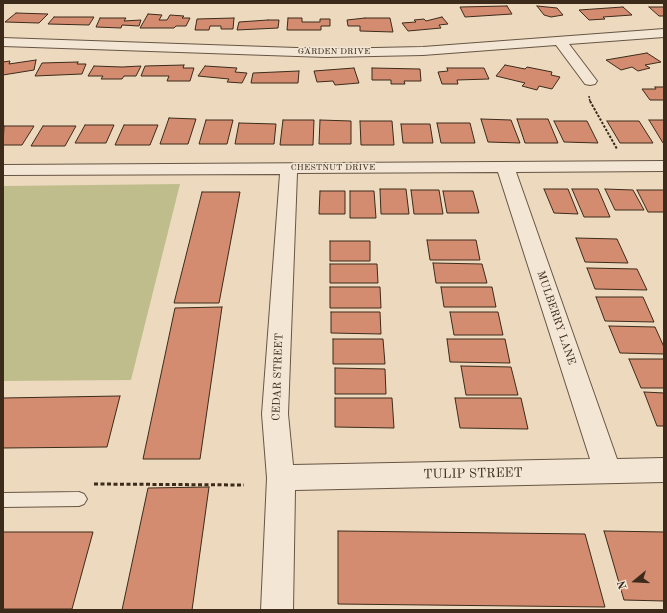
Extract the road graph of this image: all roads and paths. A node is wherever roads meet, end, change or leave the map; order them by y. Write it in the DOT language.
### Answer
graph roads {
  1 [pos="664,33"];
  2 [pos="559,40"];
  3 [pos="3,42"];
  4 [pos="590,81"];
  5 [pos="619,153"];
  6 [pos="664,166"];
  7 [pos="505,167"];
  8 [pos="289,168"];
  9 [pos="3,170"];
  10 [pos="607,470"];
  11 [pos="664,470"];
  12 [pos="281,478"];
  13 [pos="94,484"];
  14 [pos="244,485"];
  15 [pos="79,499"];
  16 [pos="3,500"];
  17 [pos="277,610"];
  1 -- 2 [label="street, GARDEN DRIVE"];
  2 -- 3 [label="street, GARDEN DRIVE"];
  2 -- 4 [label="street"];
  4 -- 5 [label="path"];
  6 -- 7 [label="street, CHESTNUT DRIVE"];
  7 -- 8 [label="street, CHESTNUT DRIVE"];
  7 -- 10 [label="street, MULBERRY LANE"];
  8 -- 9 [label="street, CHESTNUT DRIVE"];
  8 -- 12 [label="street, CEDAR STREET"];
  10 -- 11 [label="street, TULIP STREET"];
  10 -- 12 [label="street, TULIP STREET"];
  12 -- 17 [label="street, CEDAR STREET"];
  13 -- 14 [label="path"];
  15 -- 16 [label="lane"];
}
